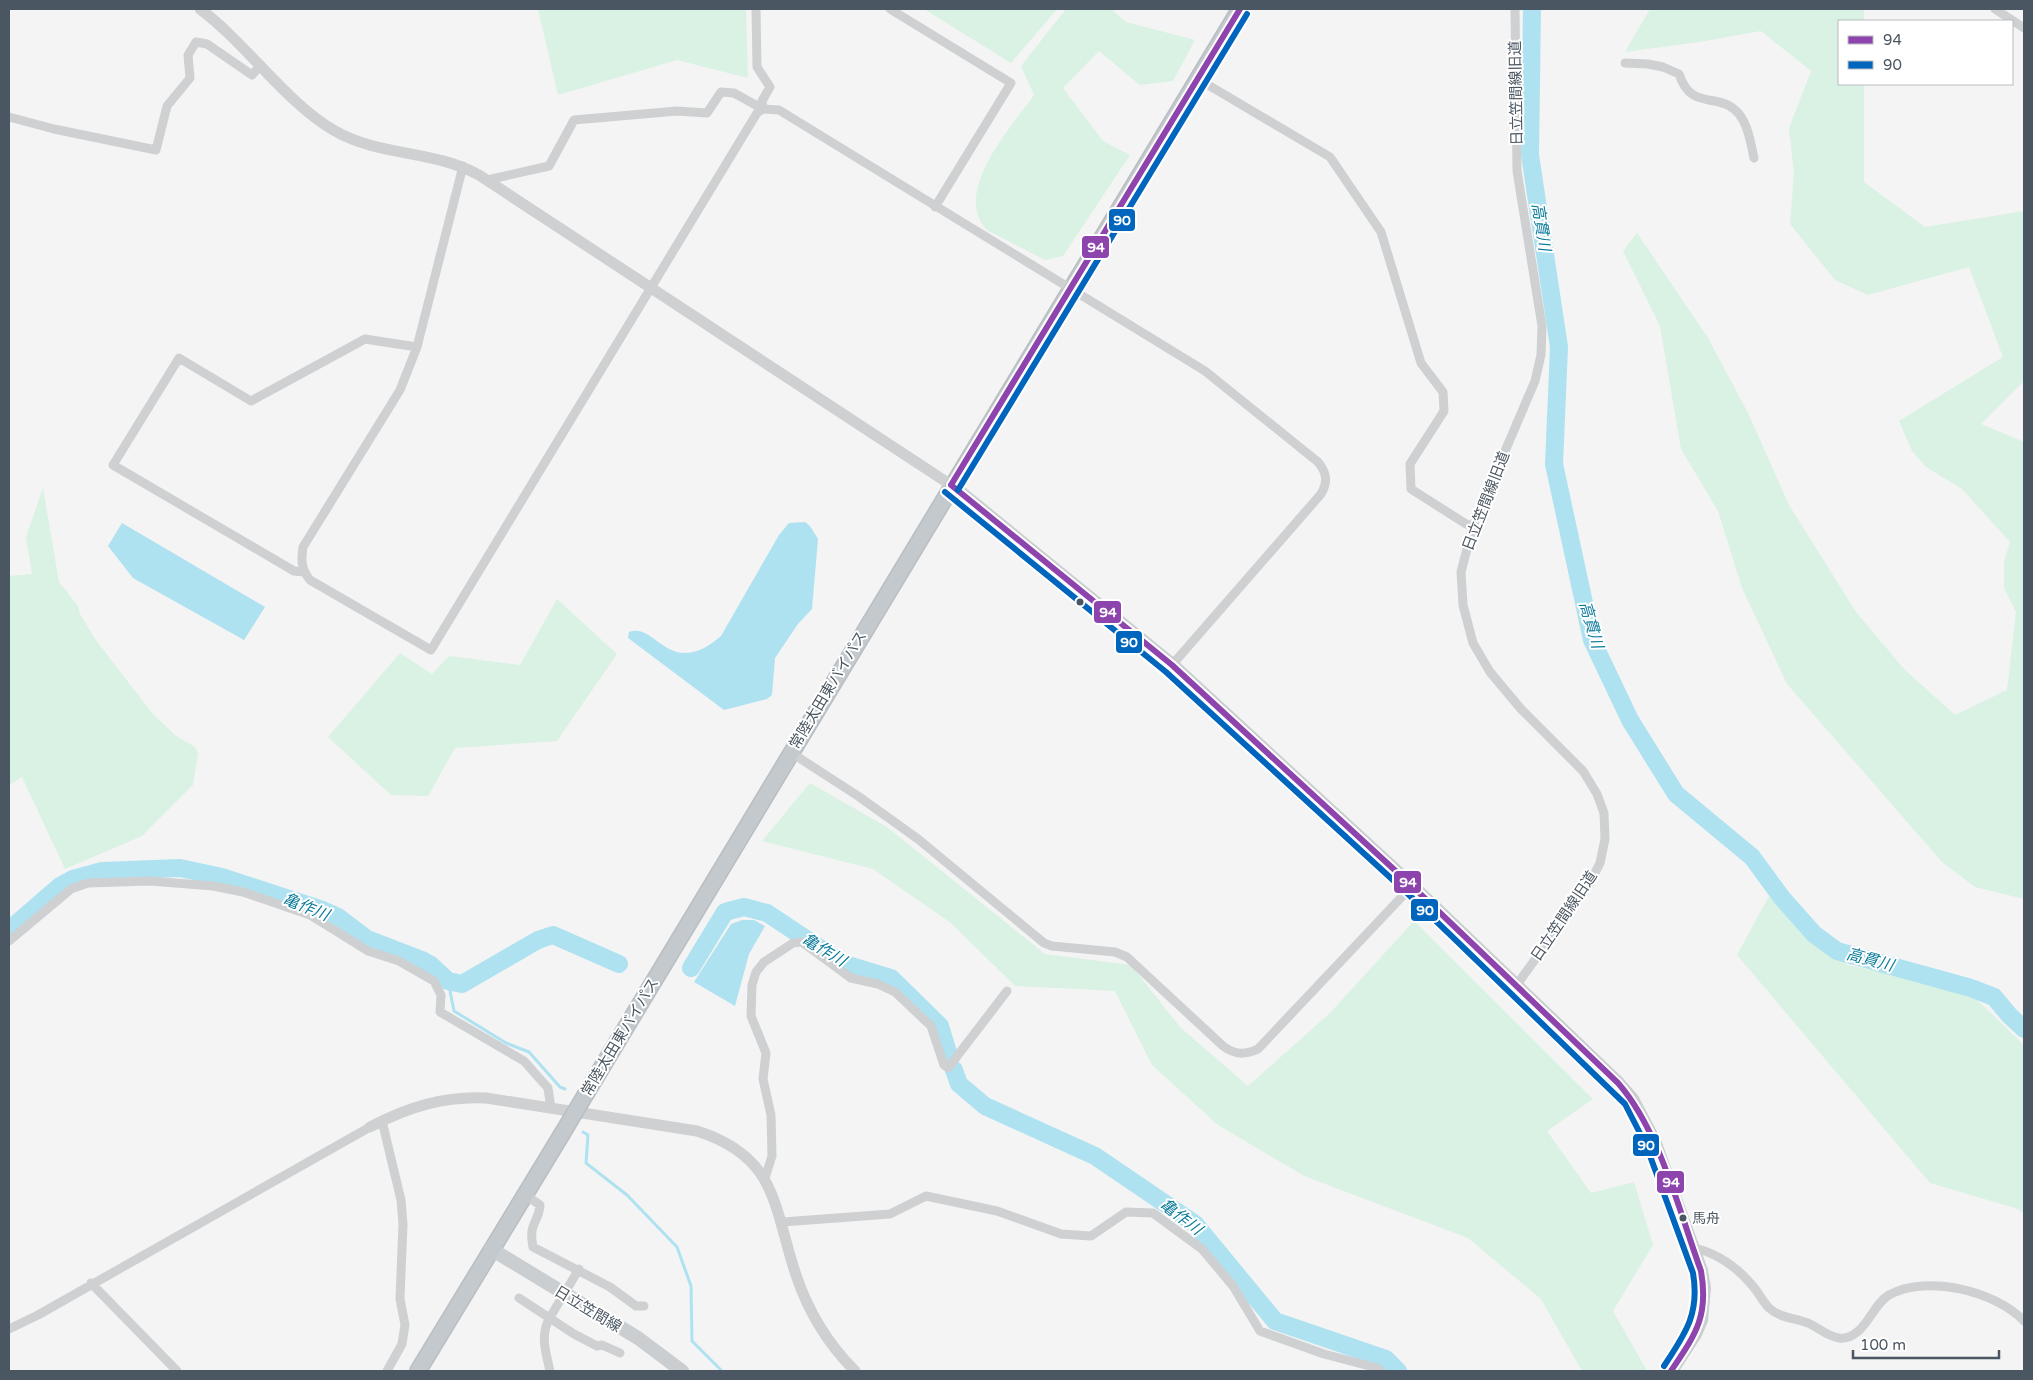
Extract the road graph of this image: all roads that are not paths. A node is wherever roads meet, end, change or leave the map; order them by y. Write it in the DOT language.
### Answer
graph roads {
  1 [pos="200,9"];
  2 [pos="756,9"];
  3 [pos="890,9"];
  4 [pos="1240,9"];
  5 [pos="1515,9"];
  6 [pos="1996,9"];
  7 [pos="2012,20"];
  8 [pos="2013,21"];
  9 [pos="2024,28"];
  10 [pos="1625,64"];
  11 [pos="261,65"];
  12 [pos="1198,79"];
  13 [pos="763,110"];
  14 [pos="9,117"];
  15 [pos="1754,158"];
  16 [pos="463,166"];
  17 [pos="487,180"];
  18 [pos="934,207"];
  19 [pos="651,288"];
  20 [pos="1070,289"];
  21 [pos="417,347"];
  22 [pos="951,485"];
  23 [pos="1474,526"];
  24 [pos="304,572"];
  25 [pos="1172,665"];
  26 [pos="790,752"];
  27 [pos="1412,886"];
  28 [pos="9,941"];
  29 [pos="1516,986"];
  30 [pos="1007,991"];
  31 [pos="551,1109"];
  32 [pos="382,1121"];
  33 [pos="370,1127"];
  34 [pos="765,1178"];
  35 [pos="524,1194"];
  36 [pos="782,1222"];
  37 [pos="1695,1248"];
  38 [pos="492,1249"];
  39 [pos="579,1269"];
  40 [pos="91,1283"];
  41 [pos="519,1298"];
  42 [pos="644,1306"];
  43 [pos="549,1319"];
  44 [pos="2024,1321"];
  45 [pos="9,1329"];
  46 [pos="620,1353"];
  47 [pos="176,1371"];
  48 [pos="387,1371"];
  49 [pos="418,1371"];
  50 [pos="550,1371"];
  51 [pos="682,1371"];
  52 [pos="855,1371"];
  53 [pos="1380,1371"];
  54 [pos="1671,1371"];
  1 -- 11 [label="street"];
  2 -- 13 [label="street"];
  3 -- 18 [label="street"];
  4 -- 12 [label="highway, 常陸太田東バイパス"];
  5 -- 23 [label="street, 日立笠間線旧道"];
  6 -- 7 [label="street"];
  8 -- 9 [label="street"];
  10 -- 15 [label="street"];
  11 -- 14 [label="street"];
  11 -- 16 [label="street"];
  12 -- 20 [label="highway, 常陸太田東バイパス"];
  12 -- 23 [label="street"];
  13 -- 17 [label="street"];
  13 -- 18 [label="street"];
  13 -- 19 [label="street"];
  16 -- 17 [label="street"];
  16 -- 21 [label="street"];
  17 -- 19 [label="street"];
  18 -- 20 [label="street"];
  19 -- 22 [label="street"];
  19 -- 24 [label="street"];
  20 -- 22 [label="highway, 常陸太田東バイパス"];
  20 -- 25 [label="street"];
  21 -- 24 [label="street"];
  21 -- 24 [label="street"];
  22 -- 25 [label="main road"];
  22 -- 26 [label="highway, 常陸太田東バイパス"];
  23 -- 29 [label="street, 日立笠間線旧道"];
  25 -- 27 [label="main road"];
  26 -- 27 [label="street"];
  26 -- 35 [label="highway, 常陸太田東バイパス, bridge"];
  27 -- 29 [label="main road"];
  28 -- 31 [label="street"];
  29 -- 37 [label="main road"];
  30 -- 34 [label="street"];
  31 -- 32 [label="street"];
  31 -- 34 [label="street"];
  32 -- 33 [label="street"];
  32 -- 48 [label="street"];
  33 -- 40 [label="street"];
  34 -- 36 [label="street"];
  35 -- 38 [label="highway, 常陸太田東バイパス"];
  35 -- 39 [label="street"];
  36 -- 52 [label="street"];
  36 -- 53 [label="street"];
  37 -- 44 [label="street"];
  37 -- 54 [label="main road"];
  38 -- 49 [label="highway, 常陸太田東バイパス"];
  38 -- 51 [label="main road, 日立笠間線"];
  39 -- 42 [label="street"];
  39 -- 43 [label="street, bridge"];
  40 -- 45 [label="street"];
  40 -- 47 [label="street"];
  41 -- 43 [label="street"];
  43 -- 46 [label="street"];
  43 -- 50 [label="street"];
}
